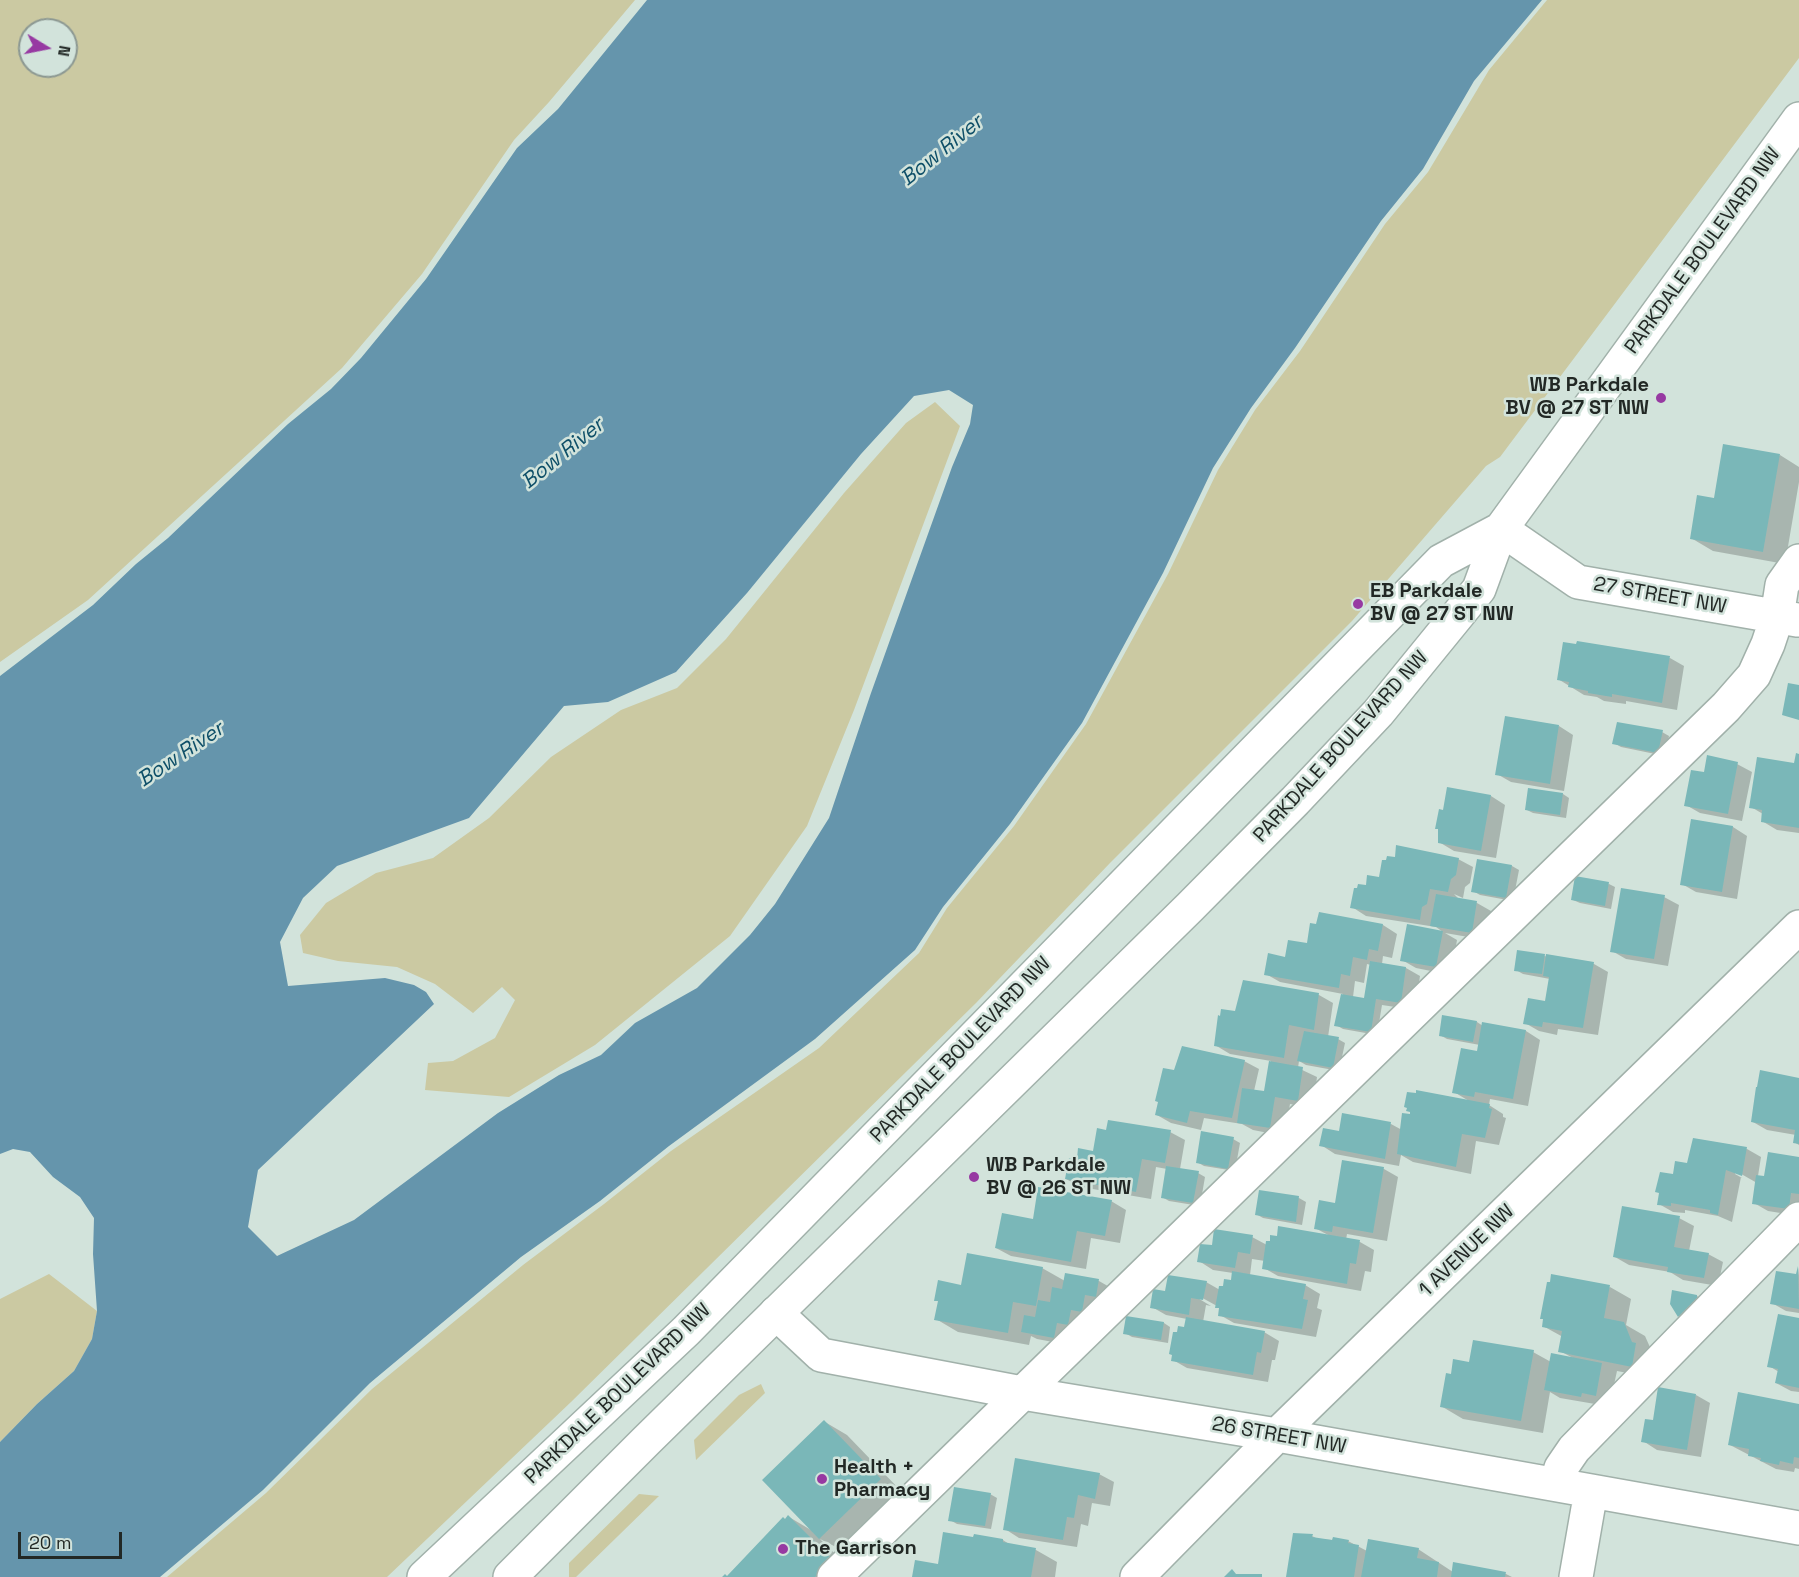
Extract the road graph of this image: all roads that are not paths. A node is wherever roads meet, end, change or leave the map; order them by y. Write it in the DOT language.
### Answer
graph roads {
  1 [pos="1799,119"];
  2 [pos="1501,529"];
  3 [pos="1799,561"];
  4 [pos="1788,619"];
  5 [pos="1799,927"];
  6 [pos="1799,1219"];
  7 [pos="776,1313"];
  8 [pos="1022,1393"];
  9 [pos="1277,1435"];
  10 [pos="1556,1484"];
  11 [pos="1591,1491"];
  12 [pos="1799,1528"];
  13 [pos="424,1577"];
  14 [pos="510,1577"];
  15 [pos="834,1577"];
  16 [pos="1137,1577"];
  17 [pos="1576,1577"];
  1 -- 2 [label="main road, PARKDALE BOULEVARD NW"];
  2 -- 4 [label="main road, 27 STREET NW"];
  2 -- 7 [label="main road, PARKDALE BOULEVARD NW"];
  2 -- 13 [label="main road, PARKDALE BOULEVARD NW"];
  3 -- 4 [label="main road"];
  4 -- 8 [label="main road"];
  5 -- 9 [label="main road, 1 AVENUE NW"];
  6 -- 10 [label="main road"];
  7 -- 8 [label="main road, 26 STREET NW"];
  7 -- 14 [label="main road, PARKDALE BOULEVARD NW"];
  8 -- 9 [label="main road, 26 STREET NW"];
  8 -- 15 [label="main road"];
  9 -- 10 [label="main road, 26 STREET NW"];
  9 -- 16 [label="main road, 1 AVENUE NW"];
  10 -- 11 [label="main road, 26 STREET NW"];
  11 -- 12 [label="main road, 26 STREET NW"];
  11 -- 17 [label="main road"];
}
